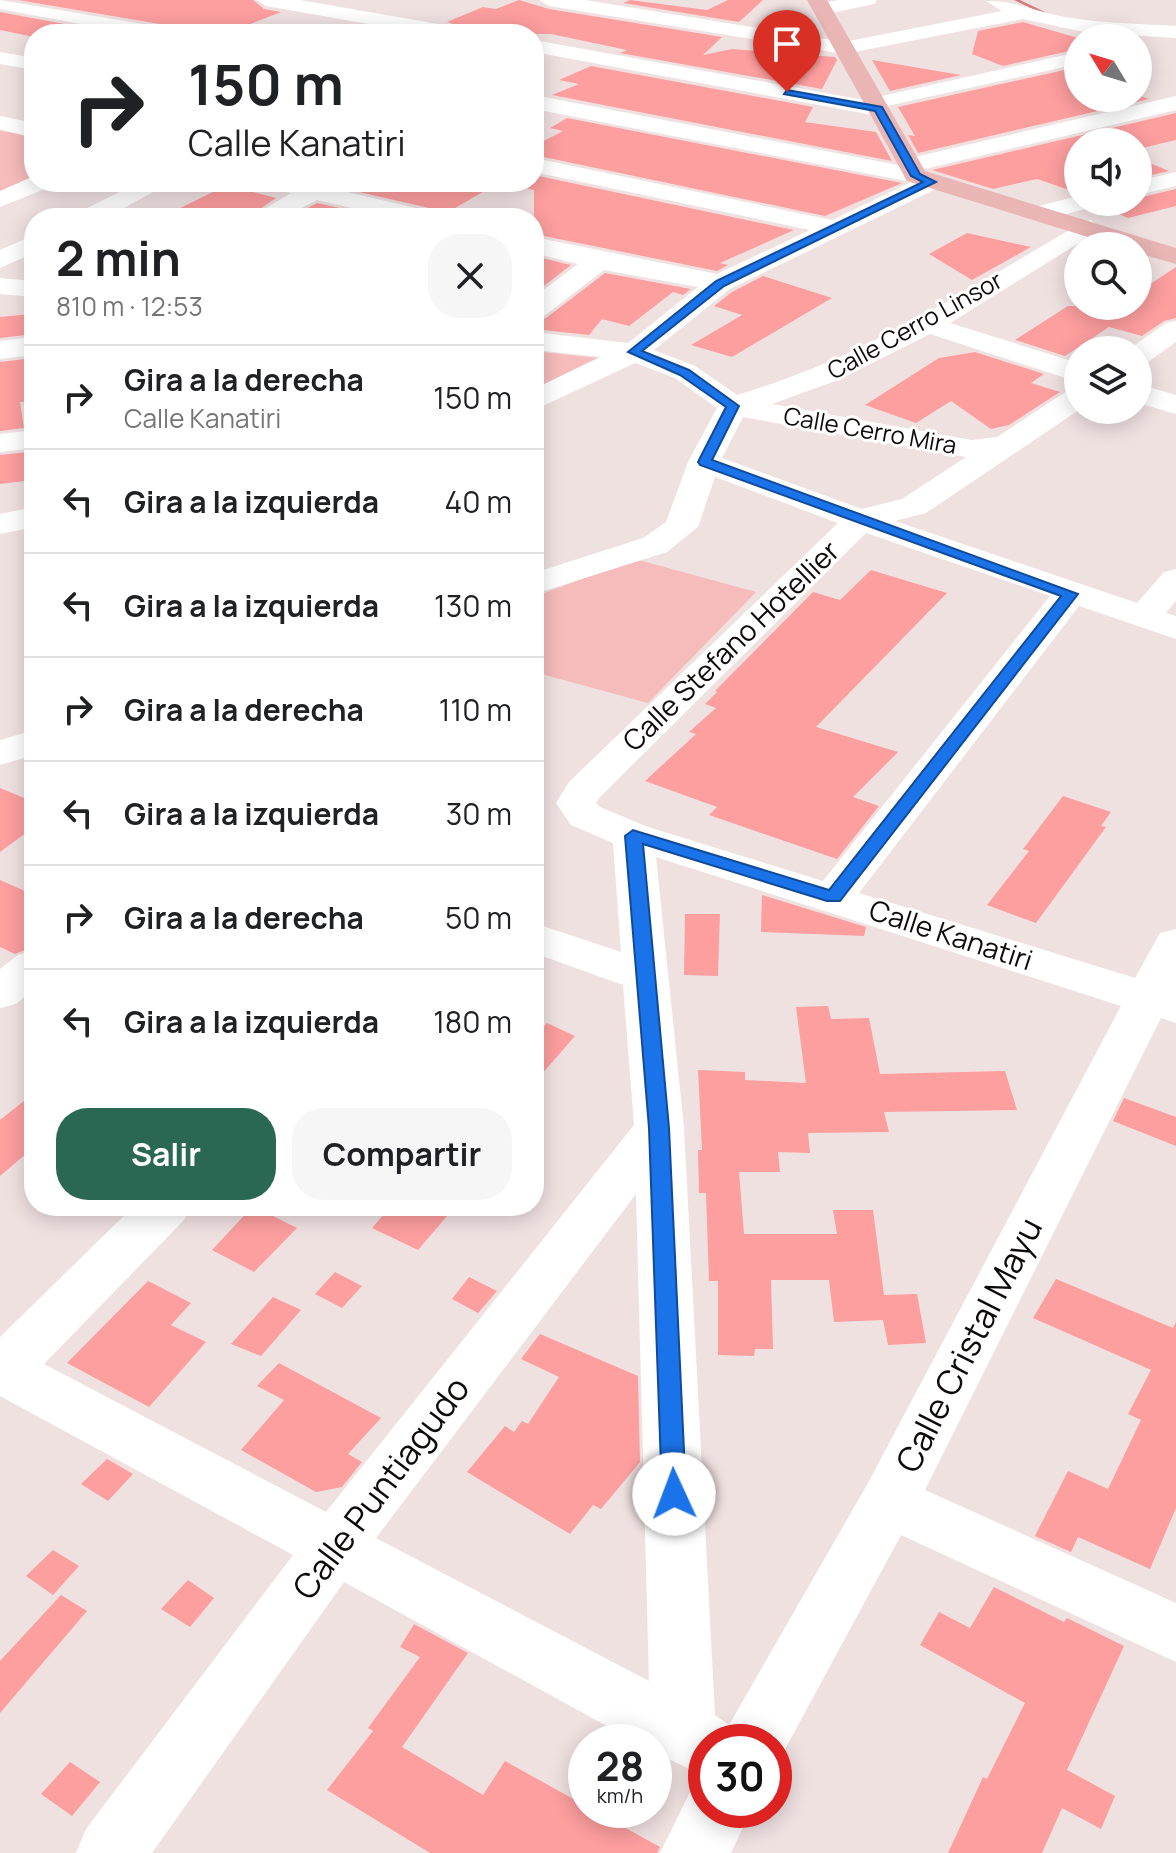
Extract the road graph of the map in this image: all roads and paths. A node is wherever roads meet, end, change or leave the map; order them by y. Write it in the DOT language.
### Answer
graph roads {
  1 [pos="82,0"];
  2 [pos="266,0"];
  3 [pos="376,0"];
  4 [pos="549,0"];
  5 [pos="675,0"];
  6 [pos="867,0"];
  7 [pos="994,0"];
  8 [pos="0,3"];
  9 [pos="1073,3"];
  10 [pos="819,4"];
  11 [pos="1022,6"];
  12 [pos="1044,9"];
  13 [pos="49,12"];
  14 [pos="344,14"];
  15 [pos="646,16"];
  16 [pos="1176,23"];
  17 [pos="113,24"];
  18 [pos="321,24"];
  19 [pos="402,24"];
  20 [pos="12,27"];
  21 [pos="1176,34"];
  22 [pos="1152,41"];
  23 [pos="544,48"];
  24 [pos="844,48"];
  25 [pos="574,53"];
  26 [pos="0,58"];
  27 [pos="1064,61"];
  28 [pos="24,62"];
  29 [pos="547,68"];
  30 [pos="1176,103"];
  31 [pos="544,104"];
  32 [pos="876,106"];
  33 [pos="0,123"];
  34 [pos="24,128"];
  35 [pos="544,167"];
  36 [pos="919,174"];
  37 [pos="1176,179"];
  38 [pos="1152,185"];
  39 [pos="24,189"];
  40 [pos="139,192"];
  41 [pos="312,192"];
  42 [pos="343,192"];
  43 [pos="0,200"];
  44 [pos="106,208"];
  45 [pos="282,208"];
  46 [pos="395,208"];
  47 [pos="1064,214"];
  48 [pos="1086,216"];
  49 [pos="1089,216"];
  50 [pos="830,227"];
  51 [pos="544,247"];
  52 [pos="24,248"];
  53 [pos="1176,256"];
  54 [pos="0,260"];
  55 [pos="599,261"];
  56 [pos="720,283"];
  57 [pos="0,286"];
  58 [pos="24,288"];
  59 [pos="544,302"];
  60 [pos="926,324"];
  61 [pos="1176,329"];
  62 [pos="544,342"];
  63 [pos="1152,346"];
  64 [pos="24,347"];
  65 [pos="0,350"];
  66 [pos="634,352"];
  67 [pos="1064,368"];
  68 [pos="544,395"];
  69 [pos="1152,397"];
  70 [pos="1176,405"];
  71 [pos="733,406"];
  72 [pos="1064,407"];
  73 [pos="24,440"];
  74 [pos="0,443"];
  75 [pos="1008,445"];
  76 [pos="704,462"];
  77 [pos="24,519"];
  78 [pos="860,520"];
  79 [pos="0,524"];
  80 [pos="1176,579"];
  81 [pos="544,581"];
  82 [pos="1070,594"];
  83 [pos="1160,622"];
  84 [pos="24,745"];
  85 [pos="0,753"];
  86 [pos="633,836"];
  87 [pos="833,897"];
  88 [pos="544,941"];
  89 [pos="1176,943"];
  90 [pos="24,973"];
  91 [pos="647,977"];
  92 [pos="0,993"];
  93 [pos="1162,1002"];
  94 [pos="659,1128"];
  95 [pos="156,1216"];
  96 [pos="1,1370"];
  97 [pos="889,1501"];
  98 [pos="334,1547"];
  99 [pos="1176,1633"];
  100 [pos="693,1724"];
  101 [pos="764,1724"];
  102 [pos="688,1736"];
  103 [pos="707,1828"];
  104 [pos="110,1853"];
  105 [pos="694,1853"];
  1 -- 13 [label="street"];
  2 -- 14 [label="street"];
  3 -- 14 [label="street"];
  4 -- 15 [label="street"];
  5 -- 15 [label="street"];
  6 -- 10 [label="street"];
  7 -- 11 [label="street"];
  8 -- 13 [label="street"];
  9 -- 12 [label="street"];
  10 -- 24 [label="main road"];
  11 -- 12 [label="street"];
  11 -- 21 [label="street"];
  11 -- 24 [label="street"];
  12 -- 16 [label="street"];
  13 -- 17 [label="street"];
  13 -- 20 [label="street"];
  14 -- 18 [label="street"];
  14 -- 19 [label="street"];
  15 -- 24 [label="street"];
  15 -- 25 [label="street"];
  21 -- 22 [label="street"];
  23 -- 25 [label="street"];
  24 -- 32 [label="main road"];
  25 -- 29 [label="street"];
  25 -- 32 [label="street"];
  26 -- 28 [label="street"];
  27 -- 32 [label="street"];
  30 -- 36 [label="street"];
  31 -- 36 [label="street"];
  32 -- 36 [label="main road"];
  33 -- 34 [label="street"];
  35 -- 50 [label="street"];
  36 -- 47 [label="main road"];
  36 -- 50 [label="street"];
  37 -- 38 [label="street"];
  39 -- 43 [label="street"];
  40 -- 44 [label="street"];
  41 -- 45 [label="street"];
  42 -- 46 [label="street"];
  48 -- 60 [label="street, Calle Cerro Linsor"];
  49 -- 53 [label="main road"];
  50 -- 56 [label="street"];
  51 -- 55 [label="street"];
  52 -- 54 [label="street"];
  55 -- 56 [label="street"];
  55 -- 59 [label="street"];
  56 -- 66 [label="street"];
  57 -- 58 [label="street"];
  60 -- 67 [label="street"];
  60 -- 71 [label="street, Calle Cerro Linsor"];
  61 -- 63 [label="street"];
  62 -- 66 [label="street"];
  64 -- 65 [label="street"];
  66 -- 68 [label="street"];
  66 -- 71 [label="street"];
  69 -- 70 [label="street"];
  71 -- 75 [label="street, Calle Cerro Mira"];
  71 -- 76 [label="street"];
  72 -- 75 [label="street, Calle Stefano Hotellier"];
  73 -- 74 [label="street"];
  75 -- 78 [label="street, Calle Stefano Hotellier"];
  76 -- 78 [label="street"];
  76 -- 81 [label="street"];
  77 -- 79 [label="street"];
  78 -- 82 [label="street"];
  78 -- 86 [label="street, Calle Stefano Hotellier"];
  80 -- 83 [label="street"];
  82 -- 83 [label="street"];
  82 -- 87 [label="street"];
  84 -- 85 [label="street"];
  86 -- 87 [label="street, Calle Kanatiri"];
  86 -- 91 [label="street"];
  87 -- 93 [label="street, Calle Kanatiri"];
  88 -- 91 [label="street"];
  89 -- 93 [label="street, Calle Cristal Mayu"];
  90 -- 92 [label="street"];
  91 -- 94 [label="street"];
  93 -- 97 [label="street, Calle Cristal Mayu"];
  94 -- 98 [label="street, Calle Puntiagudo"];
  94 -- 100 [label="street"];
  95 -- 96 [label="street"];
  96 -- 98 [label="street"];
  97 -- 99 [label="street"];
  97 -- 101 [label="street, Calle Cristal Mayu"];
  98 -- 102 [label="street"];
  98 -- 104 [label="street, Calle Puntiagudo"];
  103 -- 105 [label="street"];
}
